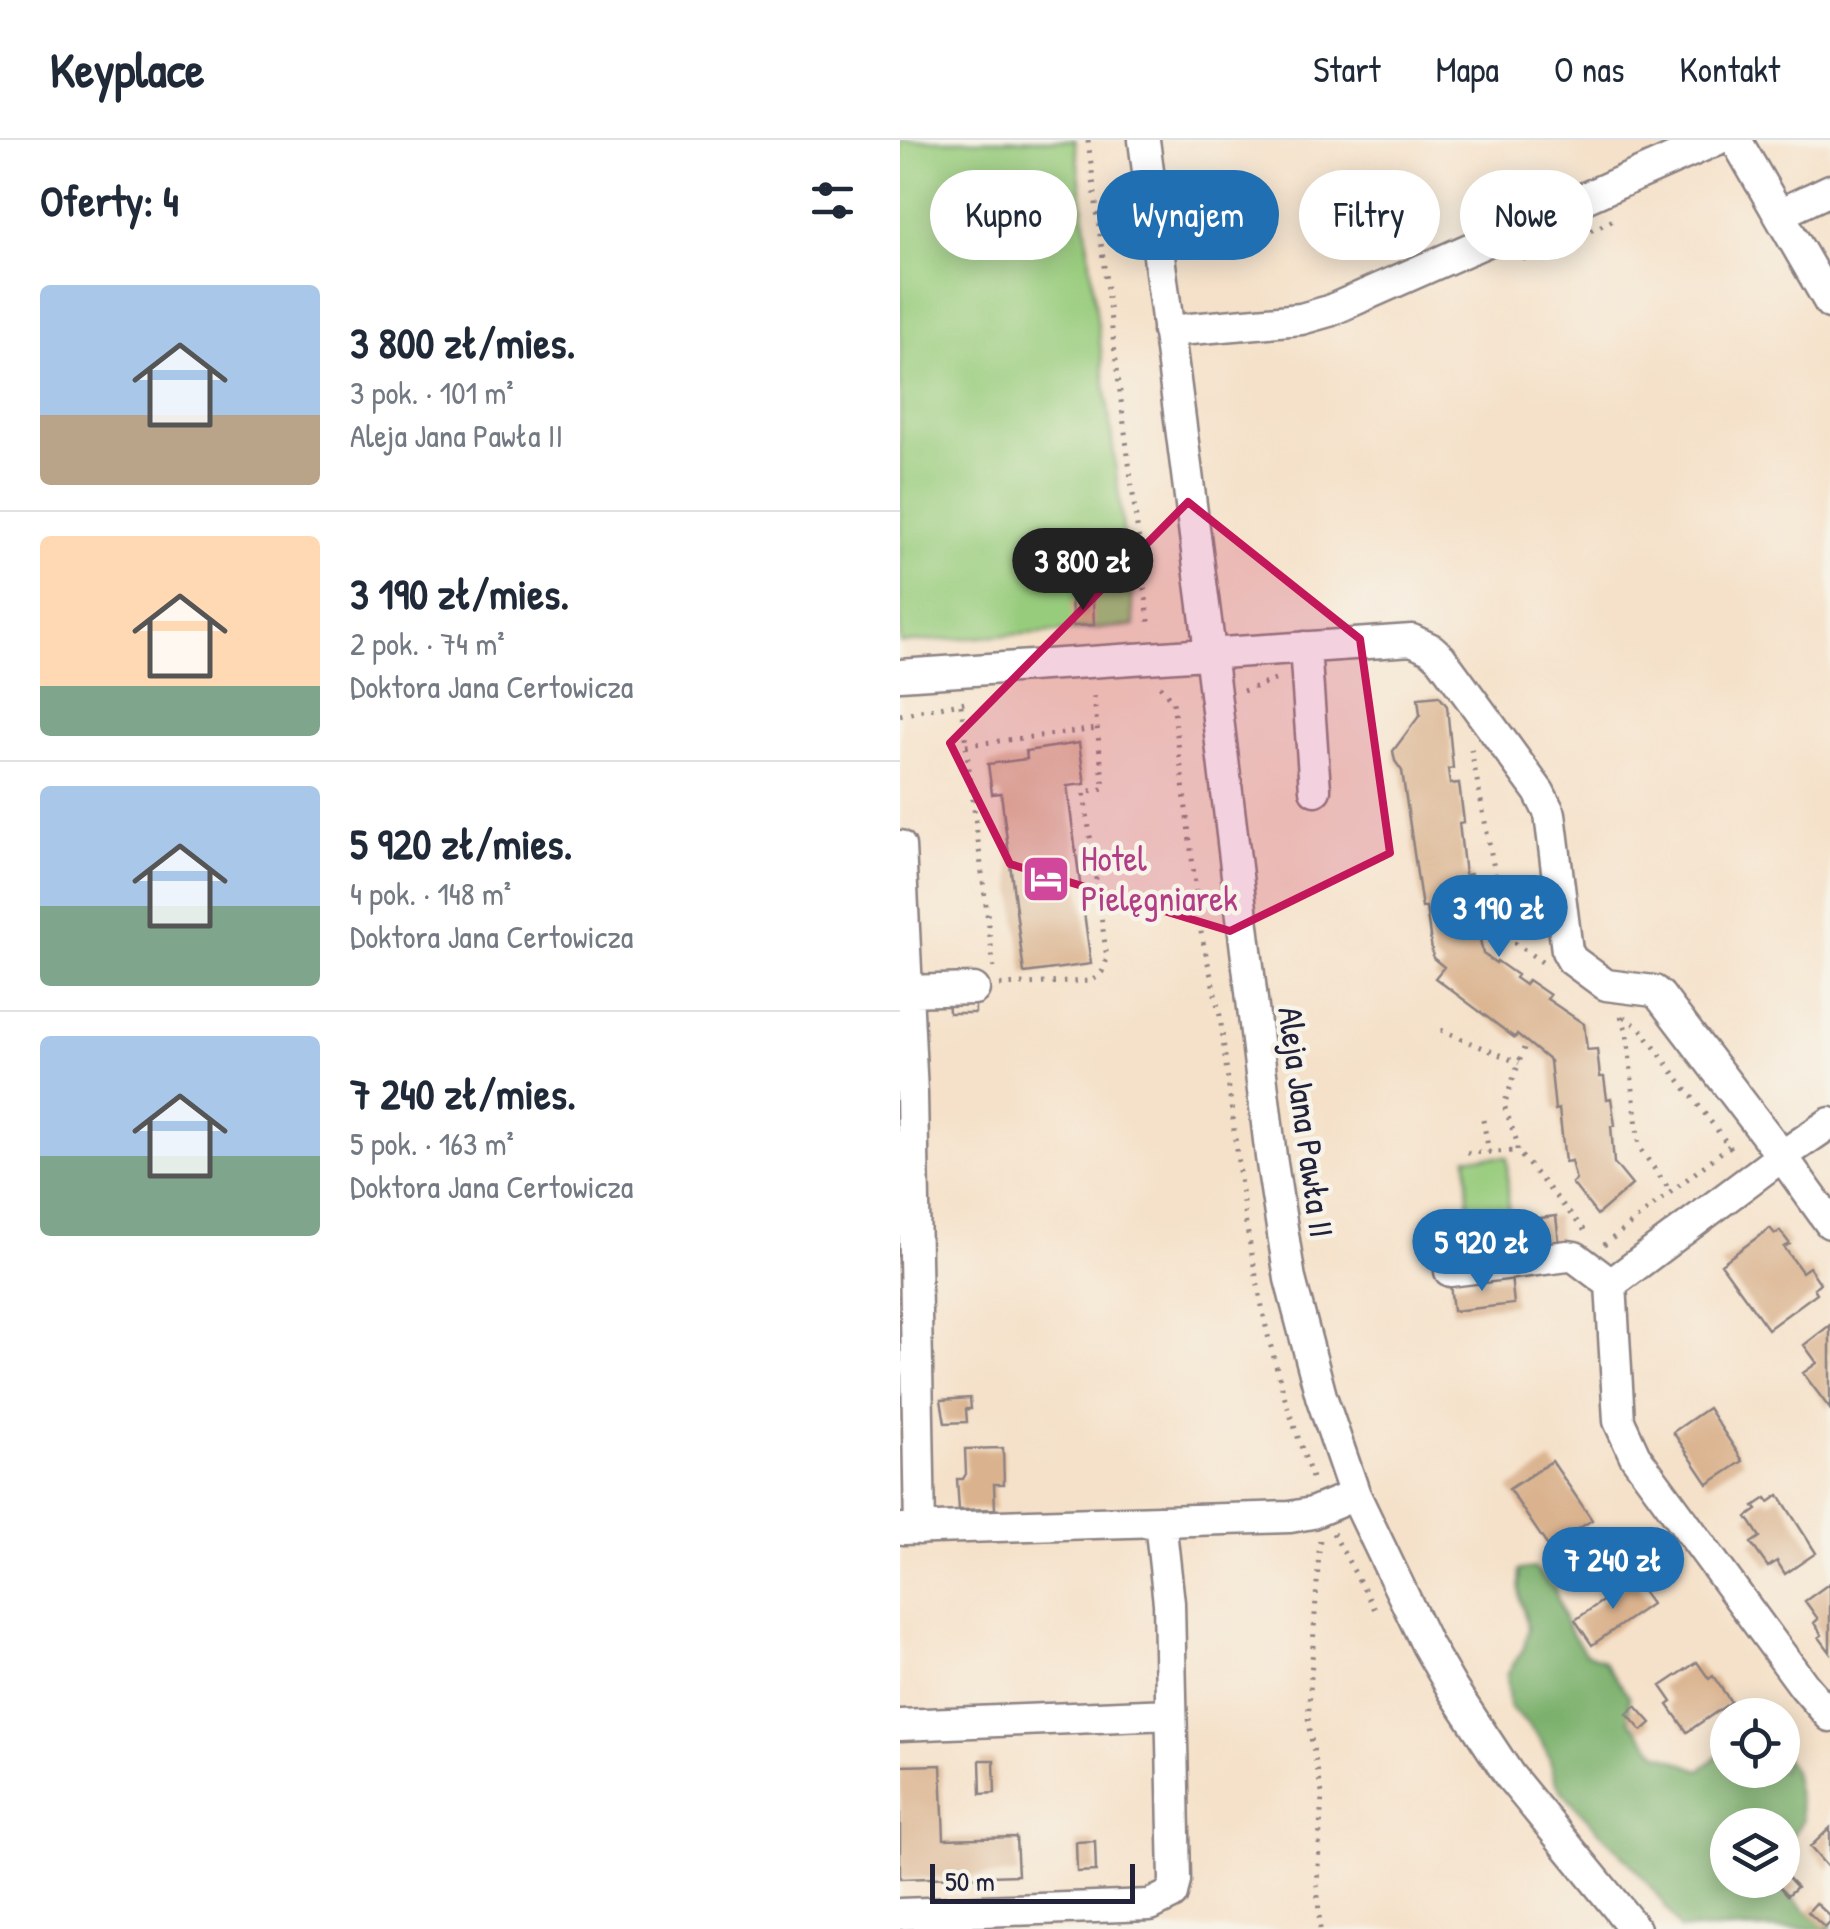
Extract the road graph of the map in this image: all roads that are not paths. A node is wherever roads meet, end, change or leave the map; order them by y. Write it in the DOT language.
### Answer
graph roads {
  1 [pos="1144,140"];
  2 [pos="1164,140"];
  3 [pos="1716,140"];
  4 [pos="1736,140"];
  5 [pos="1148,170"];
  6 [pos="1161,170"];
  7 [pos="1830,190"];
  8 [pos="1779,214"];
  9 [pos="1159,260"];
  10 [pos="1830,303"];
  11 [pos="1168,331"];
  12 [pos="1210,652"];
  13 [pos="1306,658"];
  14 [pos="900,675"];
  15 [pos="1315,790"];
  16 [pos="900,846"];
  17 [pos="974,988"];
  18 [pos="906,991"];
  19 [pos="1830,1124"];
  20 [pos="1782,1156"];
  21 [pos="1830,1224"];
  22 [pos="1450,1271"];
  23 [pos="1611,1284"];
  24 [pos="1355,1495"];
  25 [pos="1160,1522"];
  26 [pos="910,1529"];
  27 [pos="1170,1714"];
  28 [pos="1830,1716"];
  29 [pos="900,1725"];
  30 [pos="900,1914"];
  31 [pos="1635,1929"];
  1 -- 5 [label="street, Aleja Jana Pawła II"];
  2 -- 6 [label="street, Aleja Jana Pawła II"];
  3 -- 11 [label="street"];
  4 -- 8 [label="street"];
  7 -- 8 [label="street"];
  8 -- 10 [label="street"];
  9 -- 11 [label="street, Aleja Jana Pawła II"];
  11 -- 12 [label="street, Aleja Jana Pawła II"];
  12 -- 13 [label="street"];
  12 -- 14 [label="street"];
  12 -- 24 [label="street, Aleja Jana Pawła II"];
  13 -- 15 [label="street"];
  13 -- 20 [label="street"];
  16 -- 18 [label="street"];
  17 -- 18 [label="street"];
  18 -- 26 [label="street"];
  19 -- 20 [label="street"];
  20 -- 21 [label="street"];
  20 -- 23 [label="street"];
  22 -- 23 [label="street"];
  23 -- 28 [label="street"];
  24 -- 25 [label="street"];
  24 -- 31 [label="street, Aleja Jana Pawła II"];
  25 -- 26 [label="street"];
  25 -- 27 [label="street"];
  27 -- 29 [label="street"];
  27 -- 30 [label="street"];
}
